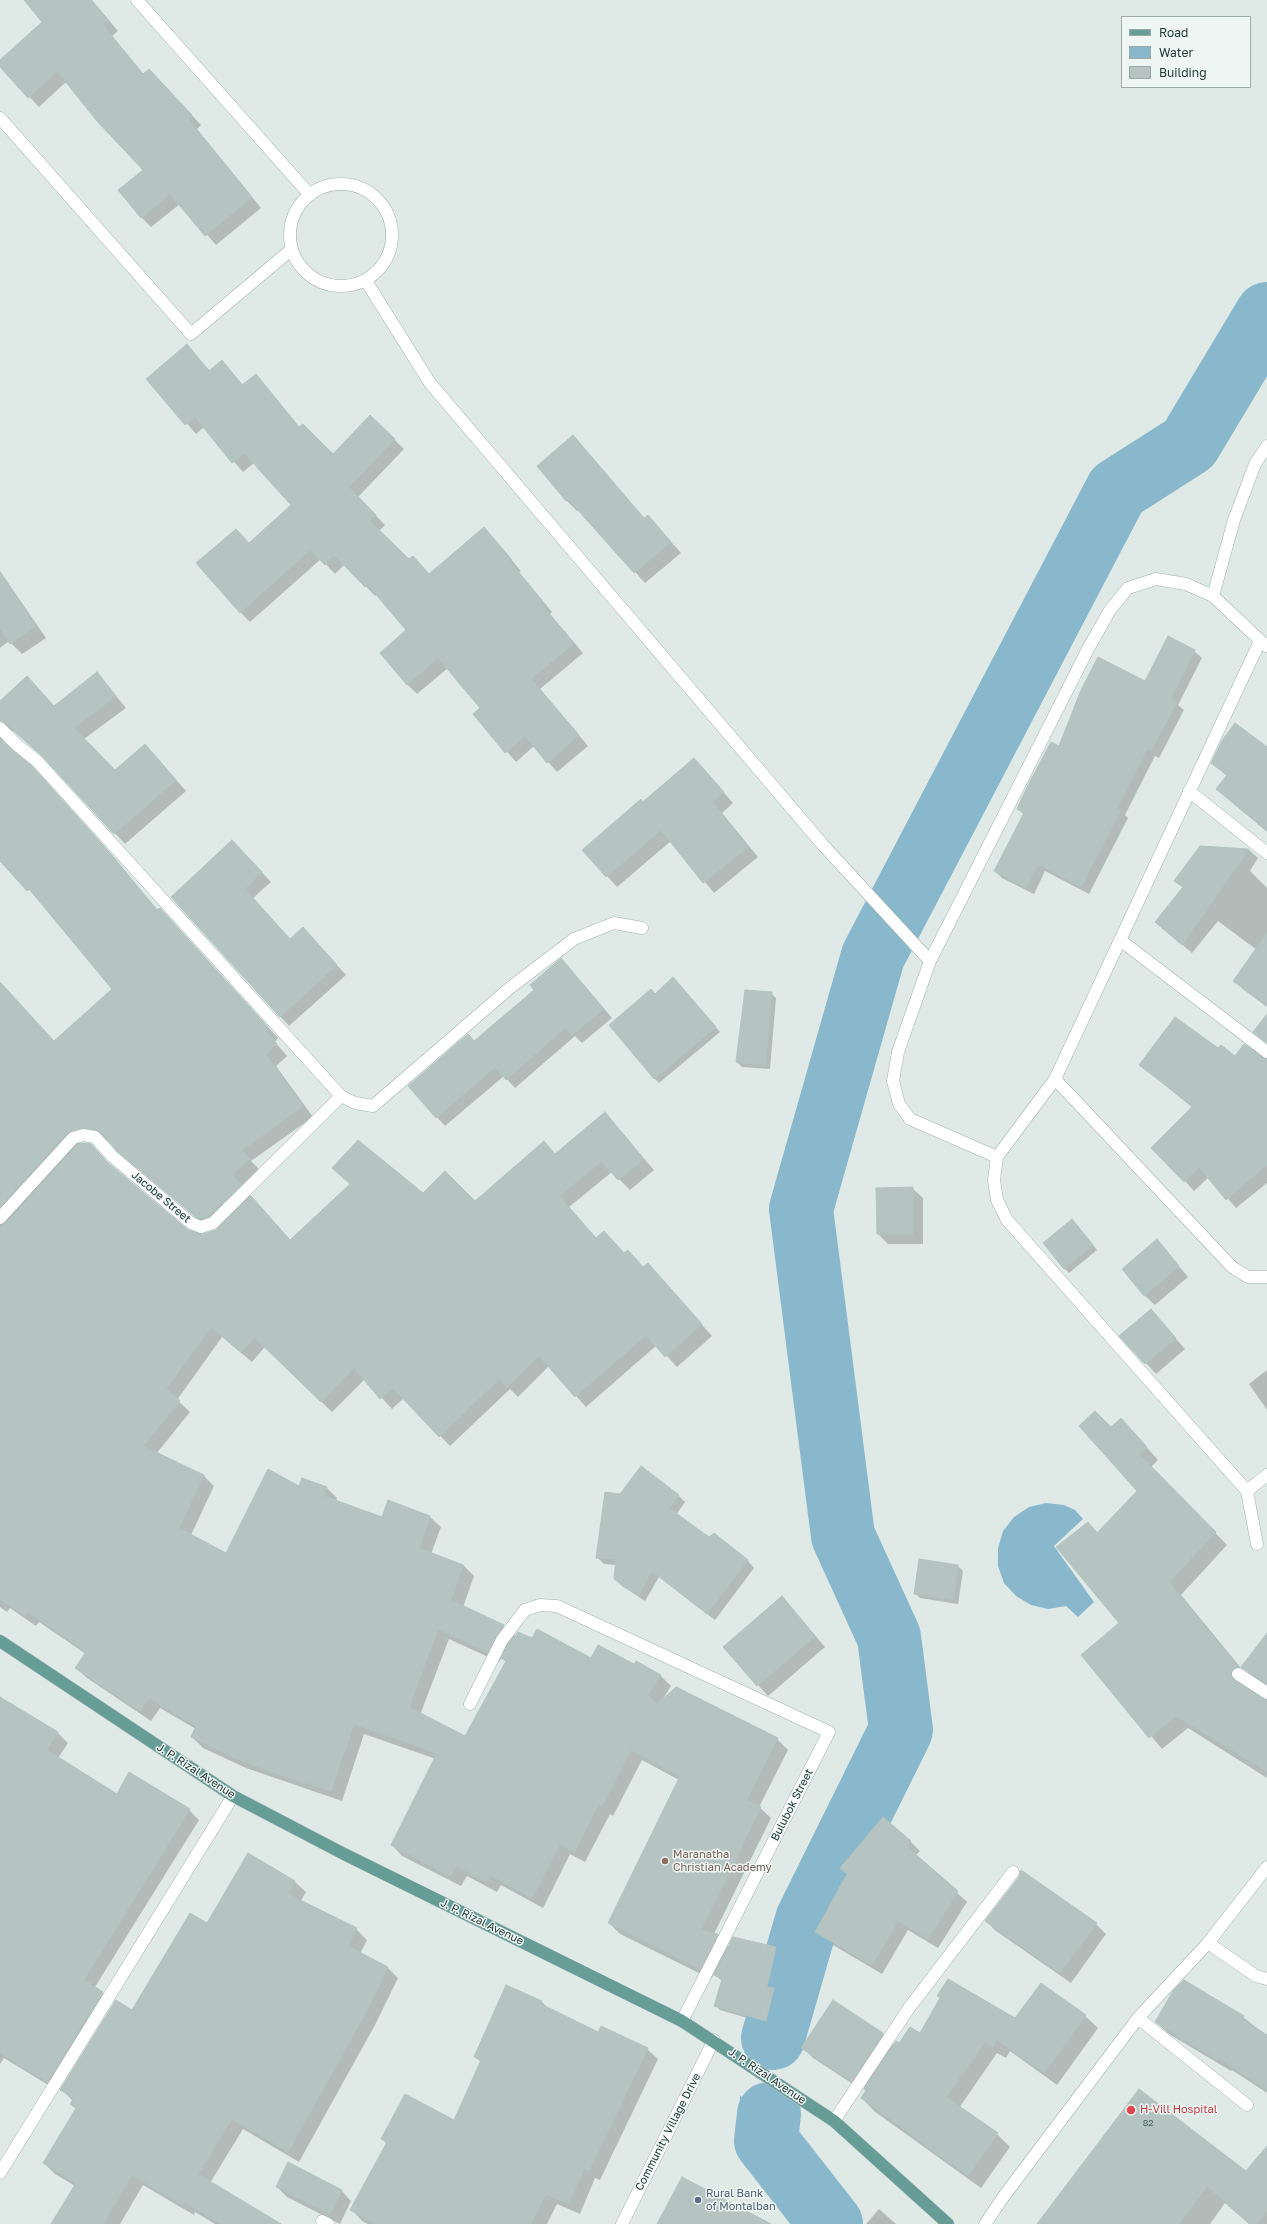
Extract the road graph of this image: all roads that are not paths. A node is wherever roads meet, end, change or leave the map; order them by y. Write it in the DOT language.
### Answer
graph roads {
  1 [pos="137,0"];
  2 [pos="0,118"];
  3 [pos="310,195"];
  4 [pos="292,249"];
  5 [pos="366,281"];
  6 [pos="1267,446"];
  7 [pos="1213,596"];
  8 [pos="1264,644"];
  9 [pos="0,728"];
  10 [pos="1189,791"];
  11 [pos="1267,853"];
  12 [pos="642,928"];
  13 [pos="1120,940"];
  14 [pos="930,961"];
  15 [pos="1267,1052"];
  16 [pos="1054,1079"];
  17 [pos="341,1096"];
  18 [pos="997,1157"];
  19 [pos="0,1218"];
  20 [pos="1267,1277"];
  21 [pos="1267,1475"];
  22 [pos="1247,1491"];
  23 [pos="1257,1544"];
  24 [pos="0,1641"];
  25 [pos="1238,1674"];
  26 [pos="1267,1693"];
  27 [pos="470,1704"];
  28 [pos="233,1796"];
  29 [pos="1267,1867"];
  30 [pos="1013,1872"];
  31 [pos="1208,1943"];
  32 [pos="1267,1979"];
  33 [pos="1138,2018"];
  34 [pos="682,2020"];
  35 [pos="714,2040"];
  36 [pos="1248,2105"];
  37 [pos="834,2121"];
  38 [pos="0,2173"];
  39 [pos="622,2224"];
  40 [pos="948,2224"];
  41 [pos="986,2224"];
  1 -- 3 [label="street"];
  2 -- 4 [label="street"];
  3 -- 4 [label="street"];
  3 -- 5 [label="street"];
  4 -- 5 [label="street"];
  5 -- 14 [label="street"];
  6 -- 7 [label="street"];
  7 -- 8 [label="street"];
  7 -- 14 [label="street"];
  8 -- 10 [label="street"];
  9 -- 17 [label="street"];
  10 -- 11 [label="street"];
  10 -- 13 [label="street"];
  12 -- 17 [label="street"];
  13 -- 15 [label="street"];
  13 -- 16 [label="street"];
  14 -- 18 [label="street"];
  16 -- 18 [label="street"];
  16 -- 20 [label="street"];
  17 -- 19 [label="street, Jacobe Street"];
  18 -- 22 [label="street"];
  21 -- 22 [label="street"];
  22 -- 23 [label="street"];
  24 -- 28 [label="main road, J. P. Rizal Avenue"];
  25 -- 26 [label="street"];
  27 -- 34 [label="street, Bulubok Street"];
  28 -- 34 [label="main road, J. P. Rizal Avenue"];
  28 -- 38 [label="street"];
  29 -- 31 [label="street"];
  30 -- 37 [label="street"];
  31 -- 32 [label="street"];
  31 -- 33 [label="street"];
  33 -- 36 [label="street"];
  33 -- 41 [label="street"];
  34 -- 35 [label="main road, J. P. Rizal Avenue"];
  35 -- 37 [label="main road, J. P. Rizal Avenue"];
  35 -- 39 [label="street, Community Village Drive"];
  37 -- 40 [label="main road, J. P. Rizal Avenue"];
}
